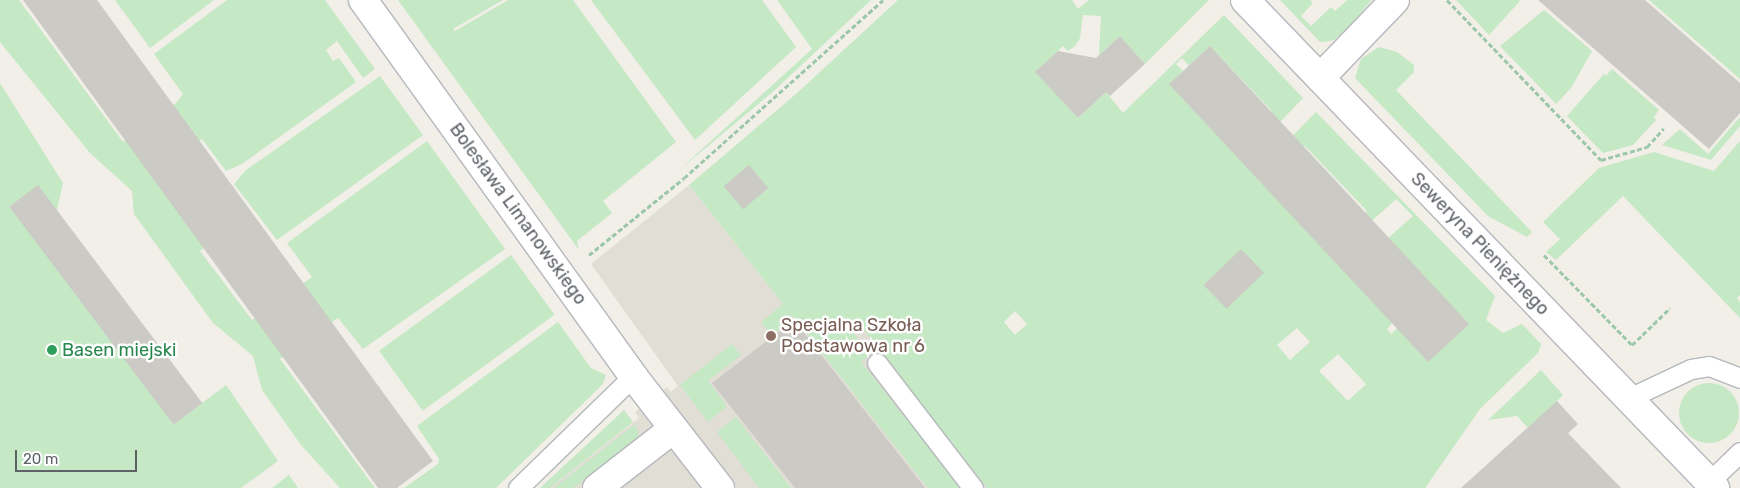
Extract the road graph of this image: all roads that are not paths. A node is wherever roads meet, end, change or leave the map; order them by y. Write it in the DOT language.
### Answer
graph roads {
  1 [pos="363,0"];
  2 [pos="1244,0"];
  3 [pos="1395,0"];
  4 [pos="1320,78"];
  5 [pos="877,363"];
  6 [pos="633,376"];
  7 [pos="1740,378"];
  8 [pos="1629,398"];
  9 [pos="673,429"];
  10 [pos="1740,452"];
  11 [pos="1712,485"];
  12 [pos="518,488"];
  13 [pos="597,488"];
  14 [pos="720,488"];
  15 [pos="973,488"];
  1 -- 6 [label="street, Bolesława Limanowskiego"];
  2 -- 4 [label="street, Seweryna Pieniężnego"];
  3 -- 4 [label="street"];
  4 -- 8 [label="street, Seweryna Pieniężnego"];
  5 -- 15 [label="lane"];
  6 -- 9 [label="street, Bolesława Limanowskiego"];
  6 -- 12 [label="lane"];
  7 -- 8 [label="lane"];
  8 -- 11 [label="street, Seweryna Pieniężnego"];
  9 -- 13 [label="street"];
  9 -- 14 [label="street, Bolesława Limanowskiego"];
  10 -- 11 [label="lane"];
}
